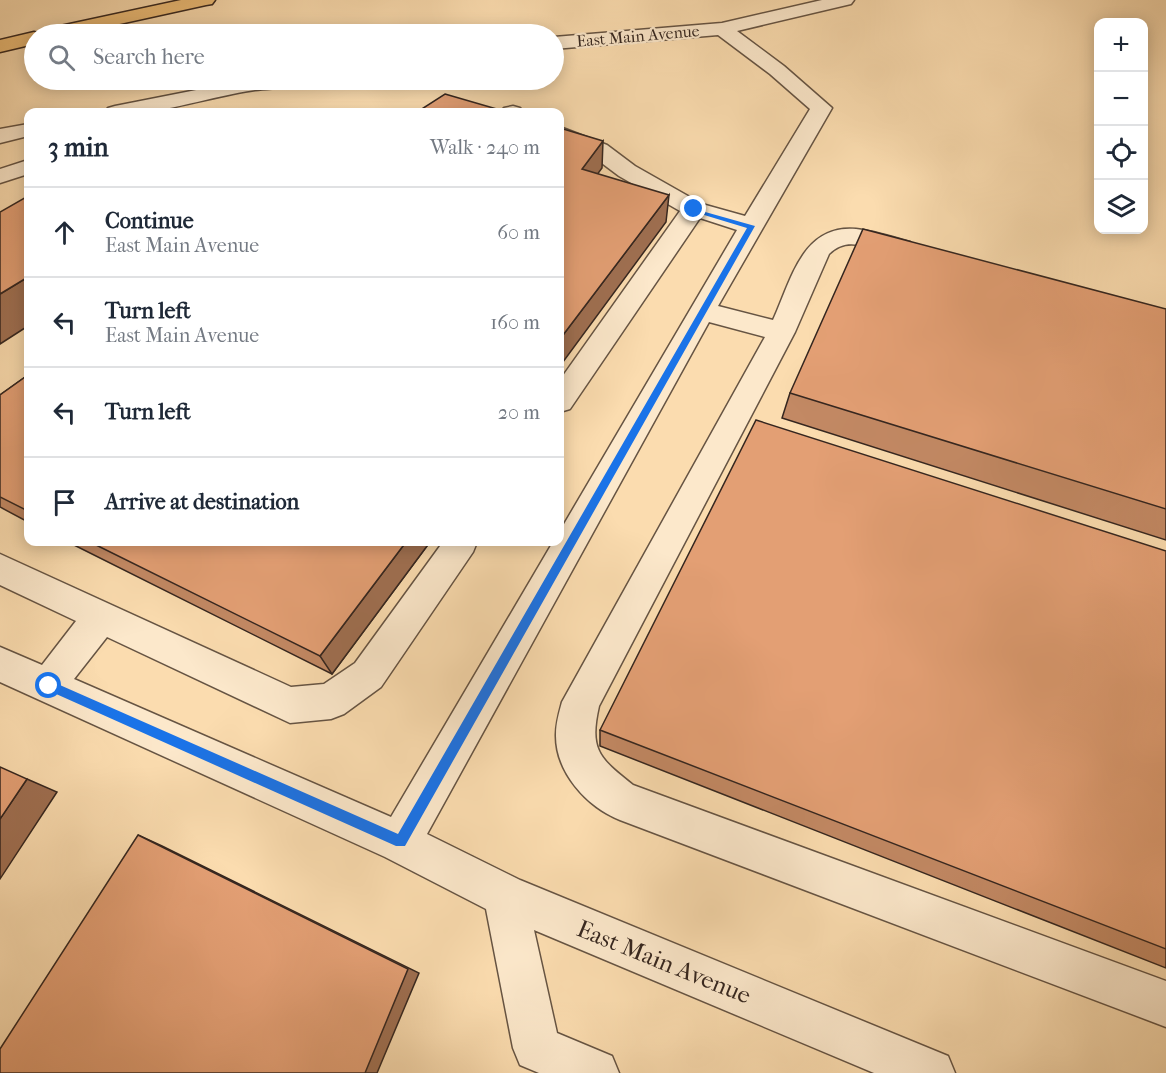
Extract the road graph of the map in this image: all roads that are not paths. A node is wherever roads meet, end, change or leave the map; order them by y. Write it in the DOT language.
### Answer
graph roads {
  1 [pos="207,0"];
  2 [pos="846,0"];
  3 [pos="97,24"];
  4 [pos="722,29"];
  5 [pos="24,40"];
  6 [pos="564,42"];
  7 [pos="0,46"];
  8 [pos="225,90"];
  9 [pos="273,90"];
  10 [pos="135,108"];
  11 [pos="214,108"];
  12 [pos="24,131"];
  13 [pos="564,135"];
  14 [pos="0,136"];
  15 [pos="24,168"];
  16 [pos="0,176"];
  17 [pos="694,209"];
  18 [pos="751,226"];
  19 [pos="920,253"];
  20 [pos="702,311"];
  21 [pos="781,332"];
  22 [pos="564,395"];
  23 [pos="458,546"];
  24 [pos="0,569"];
  25 [pos="102,617"];
  26 [pos="0,664"];
  27 [pos="49,686"];
  28 [pos="400,842"];
  29 [pos="505,897"];
  30 [pos="1166,1004"];
  31 [pos="596,1073"];
  32 [pos="932,1073"];
  1 -- 3 [label="main road"];
  2 -- 4 [label="street, East Main Avenue"];
  4 -- 6 [label="street, East Main Avenue"];
  4 -- 18 [label="street, East Main Avenue"];
  5 -- 7 [label="main road"];
  8 -- 10 [label="street"];
  9 -- 11 [label="street"];
  12 -- 14 [label="street"];
  13 -- 17 [label="street"];
  15 -- 16 [label="street"];
  17 -- 18 [label="street"];
  17 -- 22 [label="street"];
  18 -- 20 [label="street, East Main Avenue"];
  19 -- 21 [label="street"];
  20 -- 21 [label="street"];
  20 -- 28 [label="street, East Main Avenue"];
  21 -- 30 [label="street"];
  23 -- 25 [label="street"];
  24 -- 25 [label="street"];
  25 -- 27 [label="street"];
  26 -- 27 [label="street, East Main Avenue"];
  27 -- 28 [label="street, East Main Avenue"];
  28 -- 29 [label="street, East Main Avenue"];
  29 -- 31 [label="street"];
  29 -- 32 [label="street, East Main Avenue"];
}
